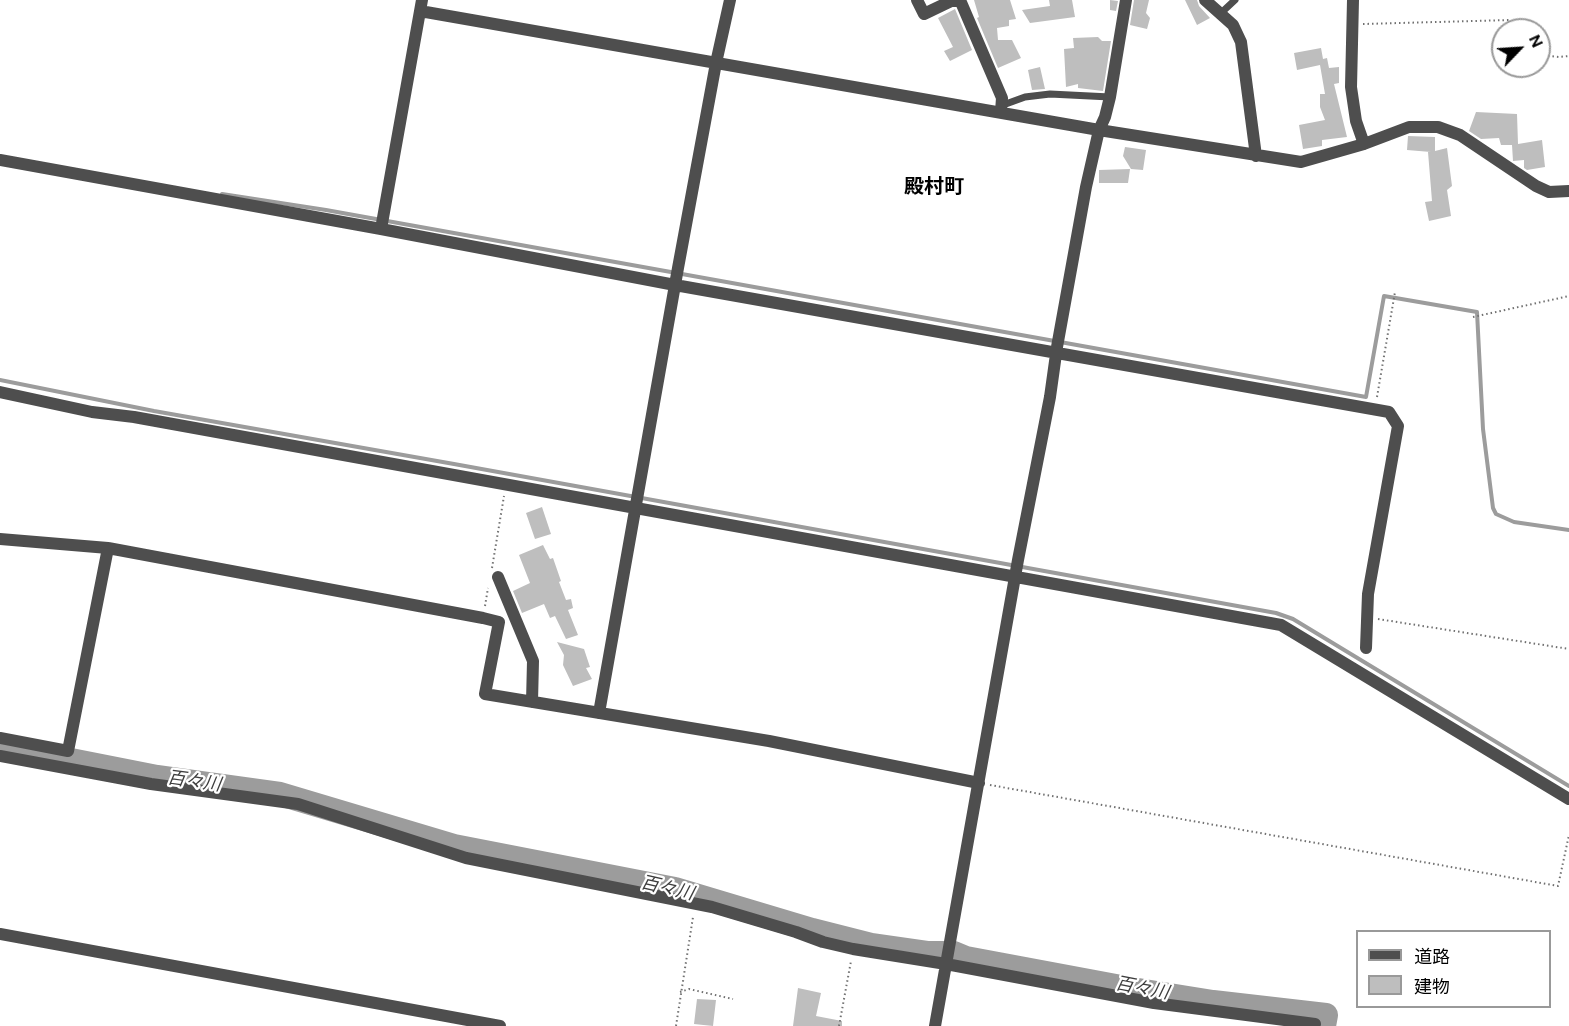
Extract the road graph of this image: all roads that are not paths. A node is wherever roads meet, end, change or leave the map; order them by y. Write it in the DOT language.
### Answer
graph roads {
  1 [pos="730,0"];
  2 [pos="917,0"];
  3 [pos="960,0"];
  4 [pos="1126,0"];
  5 [pos="1205,0"];
  6 [pos="1235,0"];
  7 [pos="1353,0"];
  8 [pos="421,6"];
  9 [pos="1221,13"];
  10 [pos="716,63"];
  11 [pos="1110,97"];
  12 [pos="1002,108"];
  13 [pos="1099,130"];
  14 [pos="1364,144"];
  15 [pos="1256,156"];
  16 [pos="0,160"];
  17 [pos="1569,191"];
  18 [pos="382,223"];
  19 [pos="676,277"];
  20 [pos="1057,346"];
  21 [pos="0,392"];
  22 [pos="636,501"];
  23 [pos="0,539"];
  24 [pos="108,548"];
  25 [pos="1017,570"];
  26 [pos="492,579"];
  27 [pos="515,620"];
  28 [pos="499,622"];
  29 [pos="1366,648"];
  30 [pos="532,702"];
  31 [pos="599,713"];
  32 [pos="0,738"];
  33 [pos="0,756"];
  34 [pos="979,783"];
  35 [pos="1569,799"];
  36 [pos="0,934"];
  37 [pos="946,963"];
  38 [pos="442,1021"];
  39 [pos="500,1026"];
  40 [pos="935,1026"];
  41 [pos="1314,1026"];
  1 -- 10 [label="street"];
  2 -- 3 [label="street"];
  3 -- 12 [label="street"];
  4 -- 11 [label="street"];
  5 -- 9 [label="street"];
  6 -- 9 [label="lane"];
  7 -- 14 [label="street"];
  8 -- 10 [label="street"];
  8 -- 18 [label="street"];
  9 -- 15 [label="street"];
  10 -- 12 [label="street"];
  10 -- 19 [label="street"];
  11 -- 12 [label="lane"];
  11 -- 13 [label="street"];
  12 -- 13 [label="street"];
  13 -- 15 [label="street"];
  13 -- 20 [label="street"];
  14 -- 15 [label="street"];
  14 -- 17 [label="street"];
  16 -- 18 [label="street"];
  18 -- 19 [label="street"];
  19 -- 20 [label="street"];
  19 -- 22 [label="street"];
  20 -- 25 [label="street"];
  20 -- 29 [label="street"];
  21 -- 22 [label="street"];
  22 -- 25 [label="street"];
  22 -- 31 [label="street"];
  23 -- 24 [label="street"];
  24 -- 28 [label="street"];
  24 -- 32 [label="street"];
  25 -- 34 [label="street"];
  25 -- 35 [label="street"];
  26 -- 27 [label="street"];
  27 -- 28 [label="street"];
  27 -- 30 [label="street"];
  28 -- 30 [label="street"];
  30 -- 31 [label="street"];
  31 -- 34 [label="street"];
  33 -- 37 [label="street"];
  34 -- 37 [label="street"];
  36 -- 38 [label="street"];
  37 -- 40 [label="street"];
  37 -- 41 [label="street"];
  38 -- 39 [label="street"];
}
